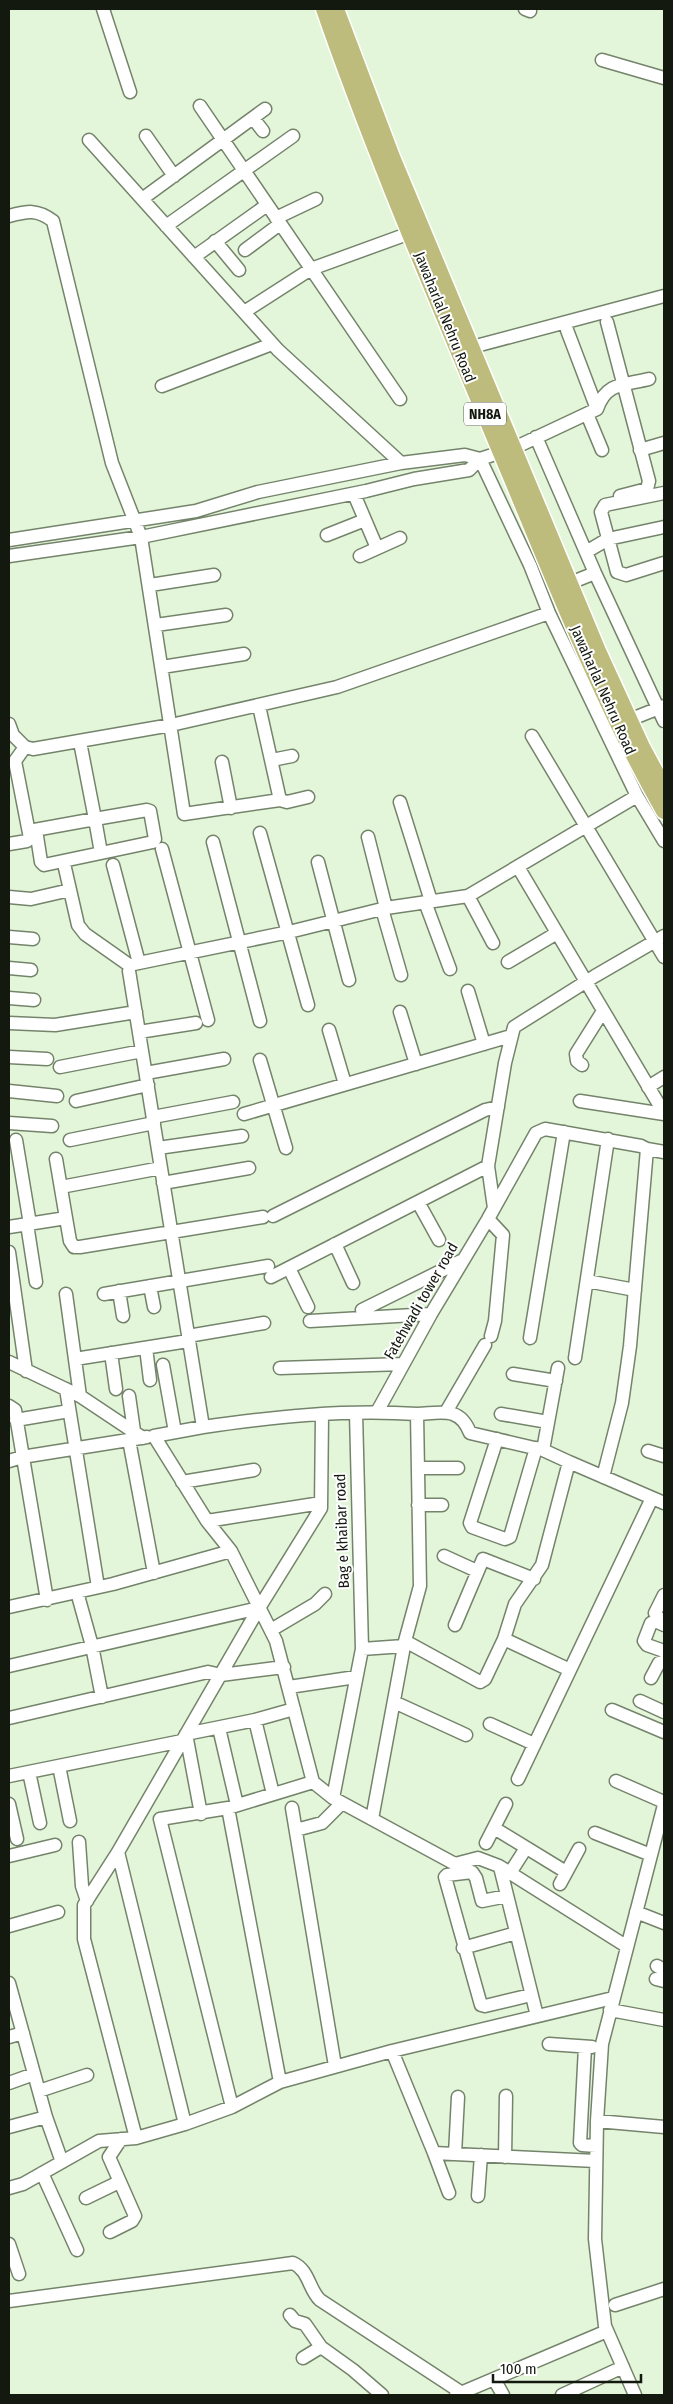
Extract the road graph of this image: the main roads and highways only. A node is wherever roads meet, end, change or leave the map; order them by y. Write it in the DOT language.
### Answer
graph roads {
  1 [pos="324,9"];
  2 [pos="336,9"];
  3 [pos="508,451"];
  4 [pos="664,788"];
  5 [pos="664,811"];
  1 -- 3 [label="main road, Jawaharlal Nehru Road / NH8A"];
  2 -- 3 [label="main road, Jawaharlal Nehru Road / NH8A"];
  3 -- 4 [label="main road, Jawaharlal Nehru Road / NH8A"];
  3 -- 5 [label="main road, Jawaharlal Nehru Road / NH8A"];
}
